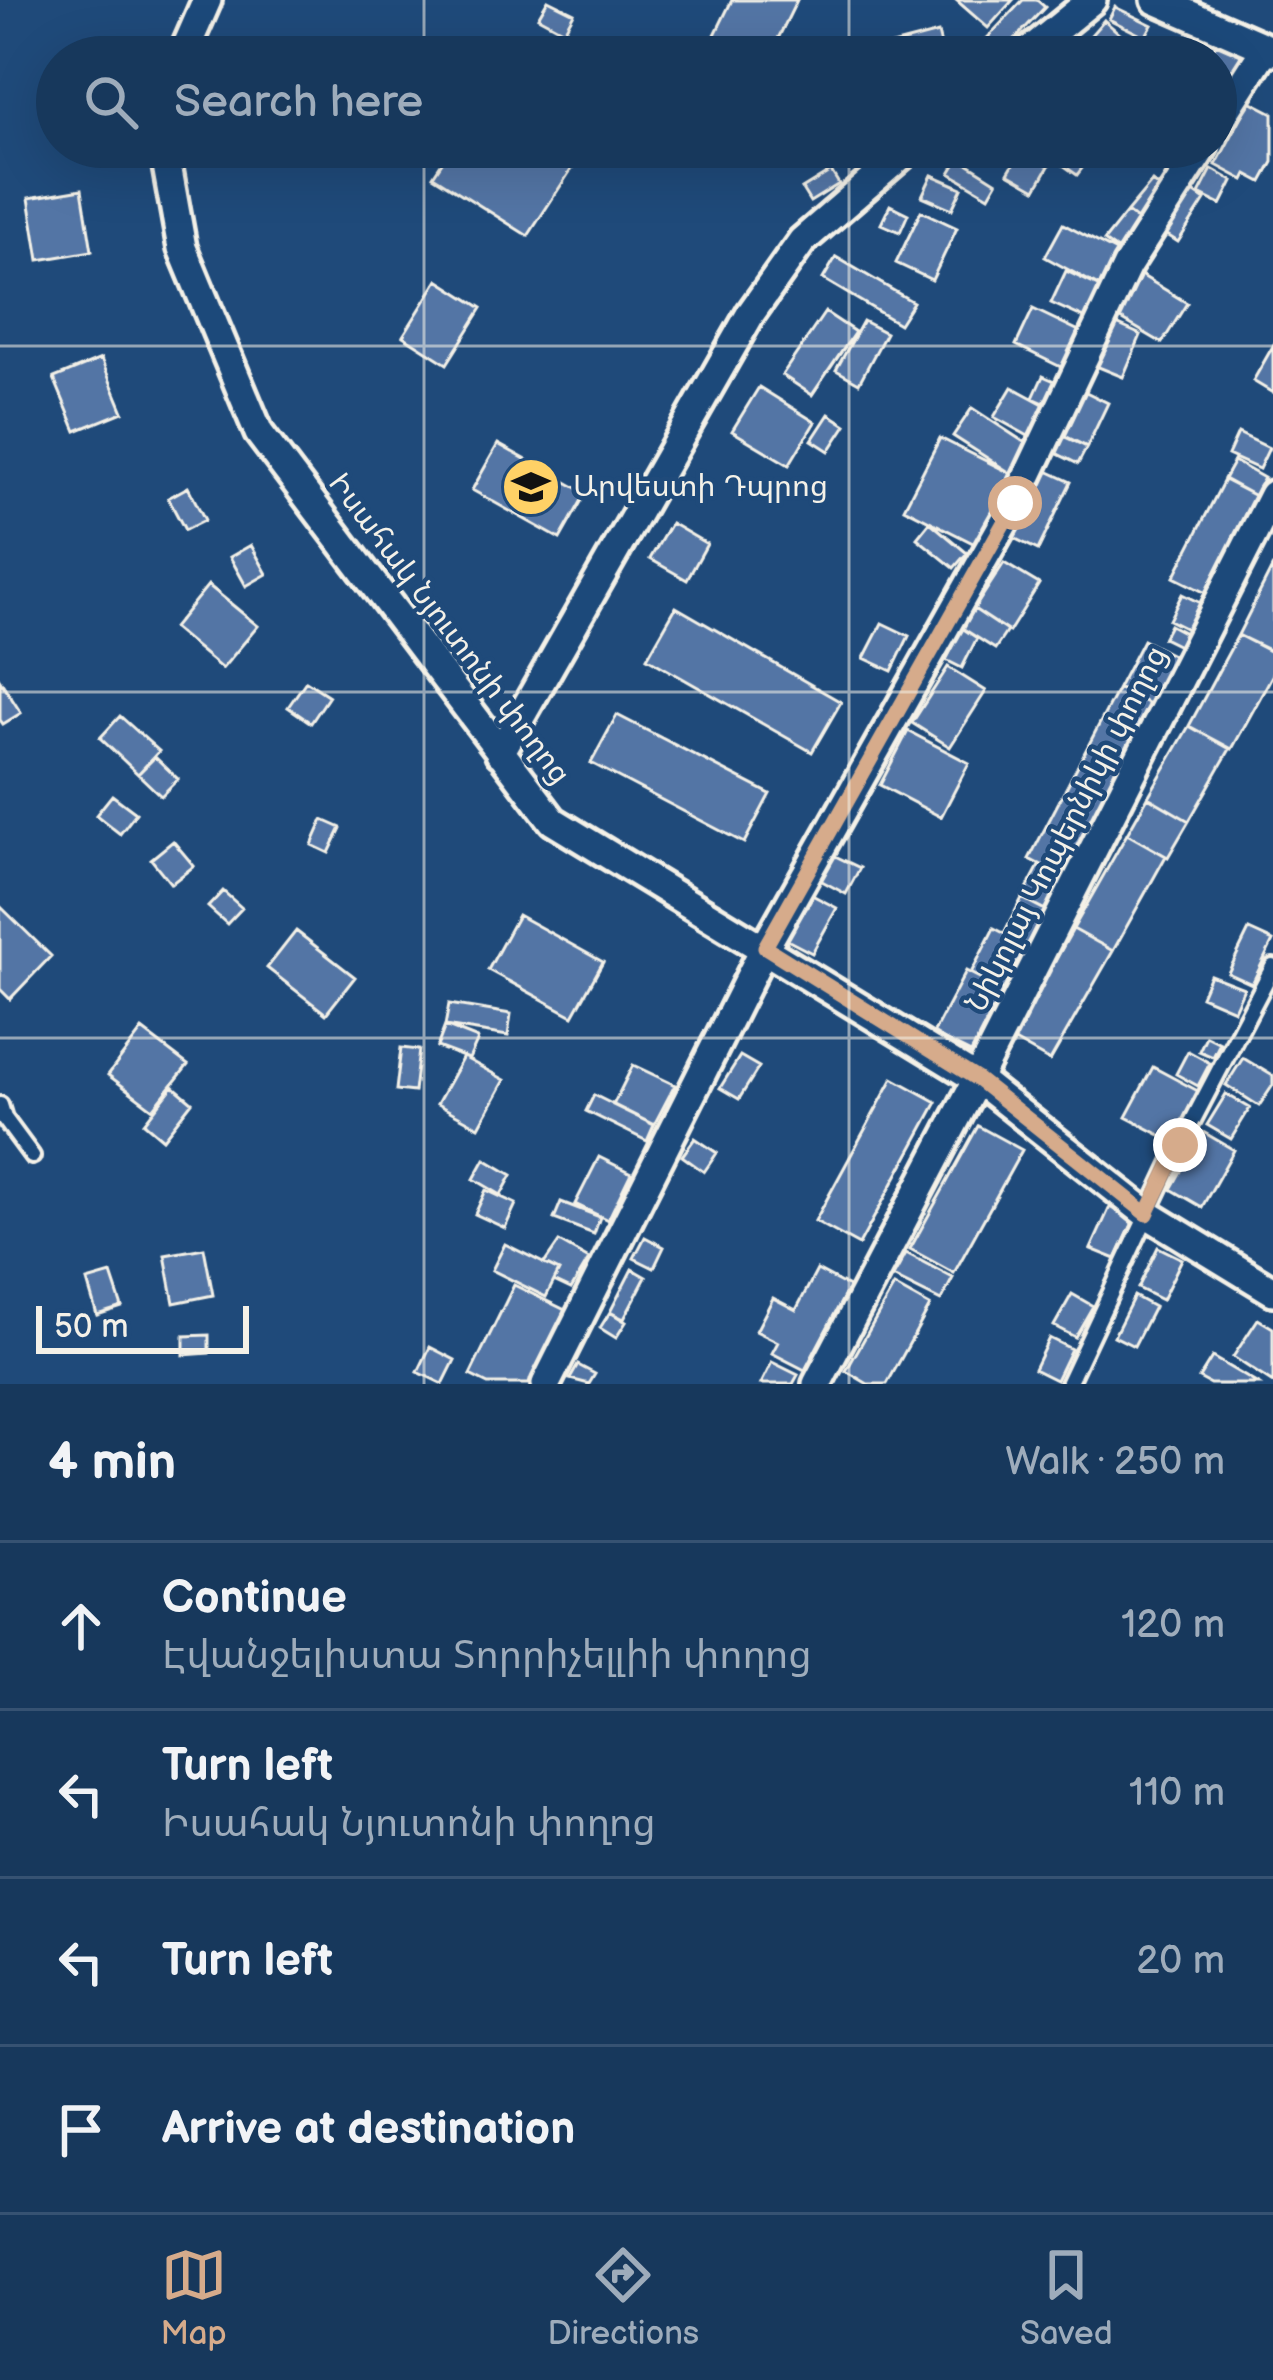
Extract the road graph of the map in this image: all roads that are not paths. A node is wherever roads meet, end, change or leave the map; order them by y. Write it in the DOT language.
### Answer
graph roads {
  1 [pos="207,0"];
  2 [pos="1092,0"];
  3 [pos="1156,0"];
  4 [pos="191,36"];
  5 [pos="1048,36"];
  6 [pos="1269,50"];
  7 [pos="1237,96"];
  8 [pos="168,168"];
  9 [pos="887,168"];
  10 [pos="1189,168"];
  11 [pos="1273,495"];
  12 [pos="500,753"];
  13 [pos="765,947"];
  14 [pos="1273,967"];
  15 [pos="977,1079"];
  16 [pos="0,1105"];
  17 [pos="32,1156"];
  18 [pos="1147,1214"];
  19 [pos="1273,1291"];
  20 [pos="547,1384"];
  21 [pos="817,1384"];
  22 [pos="1068,1384"];
  1 -- 4 [label="street"];
  2 -- 5 [label="street"];
  3 -- 6 [label="street"];
  6 -- 7 [label="street"];
  8 -- 12 [label="street, Իսահակ Նյուտոնի փողոց"];
  9 -- 12 [label="street"];
  10 -- 13 [label="street"];
  11 -- 15 [label="street, Նիկոլայ Կոպերնիկի փողոց"];
  12 -- 13 [label="street, Իսահակ Նյուտոնի փողոց"];
  13 -- 15 [label="street, Իսահակ Նյուտոնի փողոց"];
  13 -- 20 [label="street"];
  14 -- 18 [label="lane"];
  15 -- 18 [label="street, Իսահակ Նյուտոնի փողոց"];
  15 -- 21 [label="street, Նիկոլայ Կոպերնիկի փողոց"];
  16 -- 17 [label="lane"];
  18 -- 19 [label="street, Իսահակ Նյուտոնի փողոց"];
  18 -- 22 [label="lane"];
}
